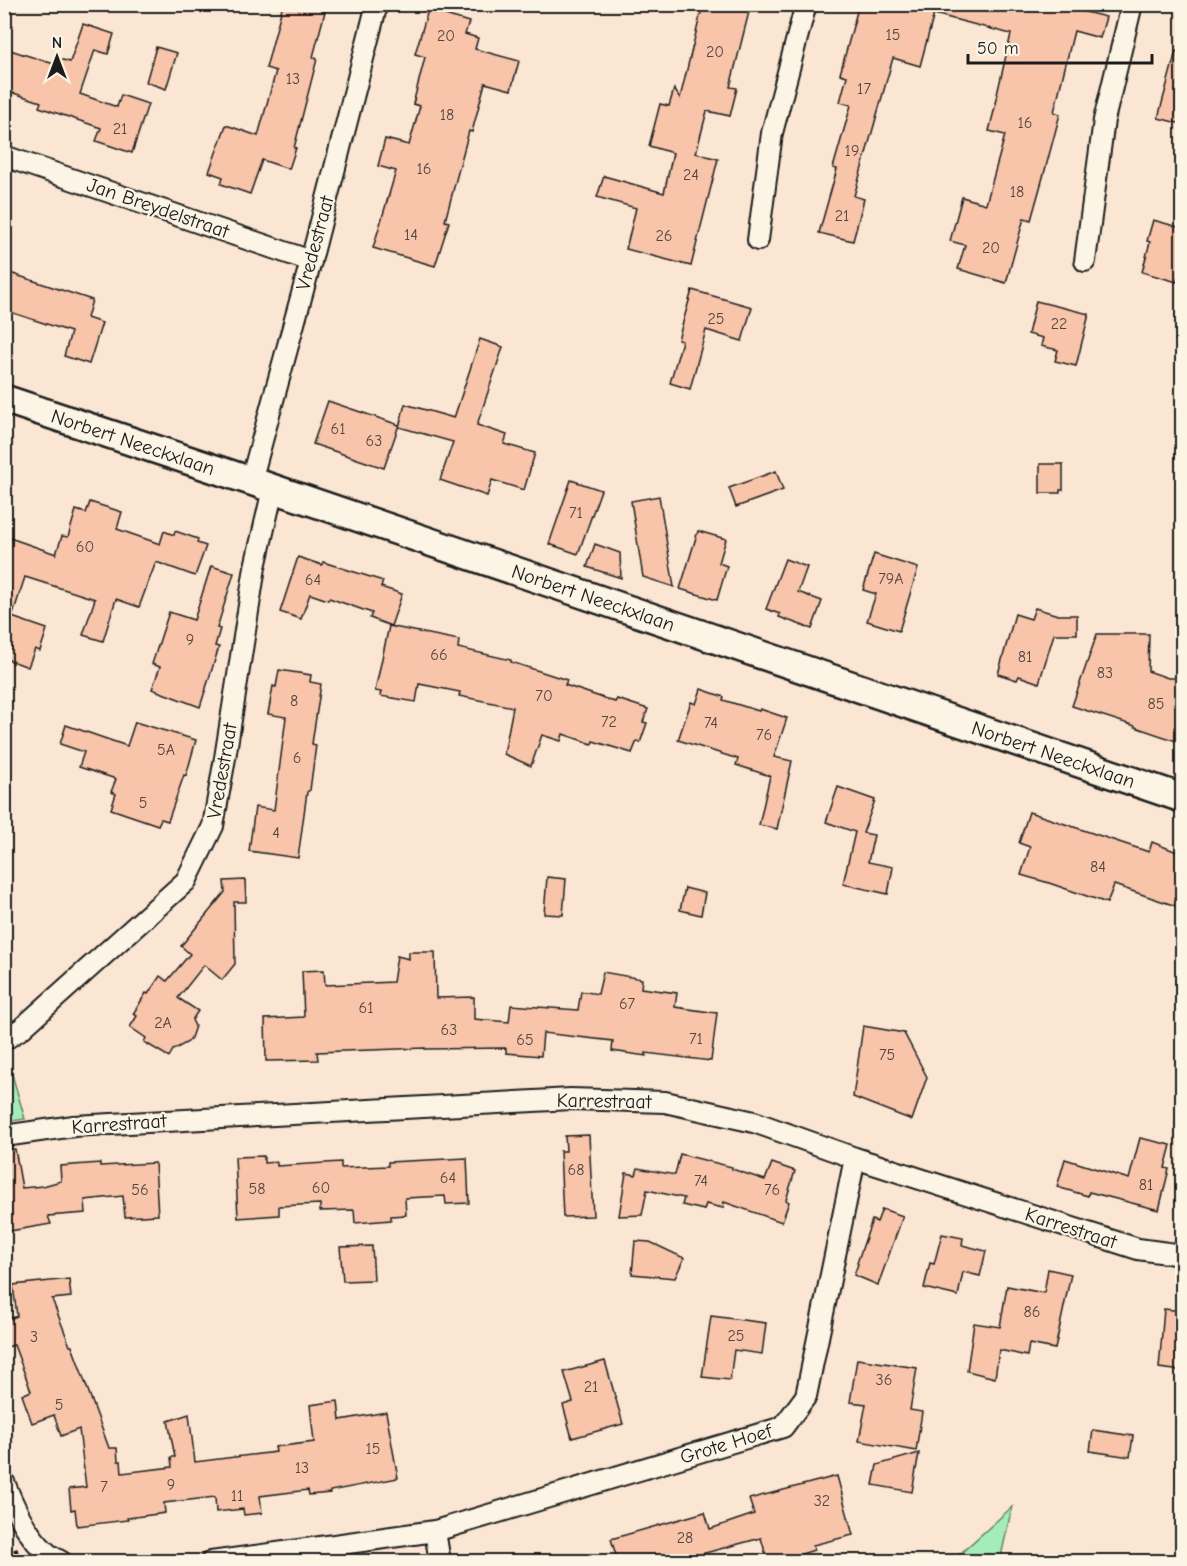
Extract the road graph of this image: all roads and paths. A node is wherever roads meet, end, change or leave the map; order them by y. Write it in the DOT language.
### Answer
graph roads {
  1 [pos="376,4"];
  2 [pos="806,4"];
  3 [pos="1132,4"];
  4 [pos="4,156"];
  5 [pos="758,240"];
  6 [pos="311,261"];
  7 [pos="1085,261"];
  8 [pos="4,399"];
  9 [pos="262,485"];
  10 [pos="1182,798"];
  11 [pos="4,1040"];
  12 [pos="4,1136"];
  13 [pos="855,1158"];
  14 [pos="1182,1255"];
  15 [pos="4,1482"];
  16 [pos="435,1531"];
  17 [pos="62,1562"];
  18 [pos="211,1562"];
  19 [pos="440,1562"];
  1 -- 6 [label="street, Vredestraat"];
  2 -- 5 [label="street"];
  3 -- 7 [label="street"];
  4 -- 6 [label="street, Jan Breydelstraat"];
  6 -- 9 [label="street, Vredestraat"];
  8 -- 9 [label="main road, Norbert Neeckxlaan"];
  9 -- 10 [label="main road, Norbert Neeckxlaan"];
  9 -- 11 [label="street, Vredestraat"];
  12 -- 13 [label="street, Karrestraat"];
  13 -- 14 [label="street, Karrestraat"];
  13 -- 16 [label="street, Grote Hoef"];
  15 -- 17 [label="street"];
  16 -- 18 [label="street, Grote Hoef"];
  16 -- 19 [label="street"];
}
